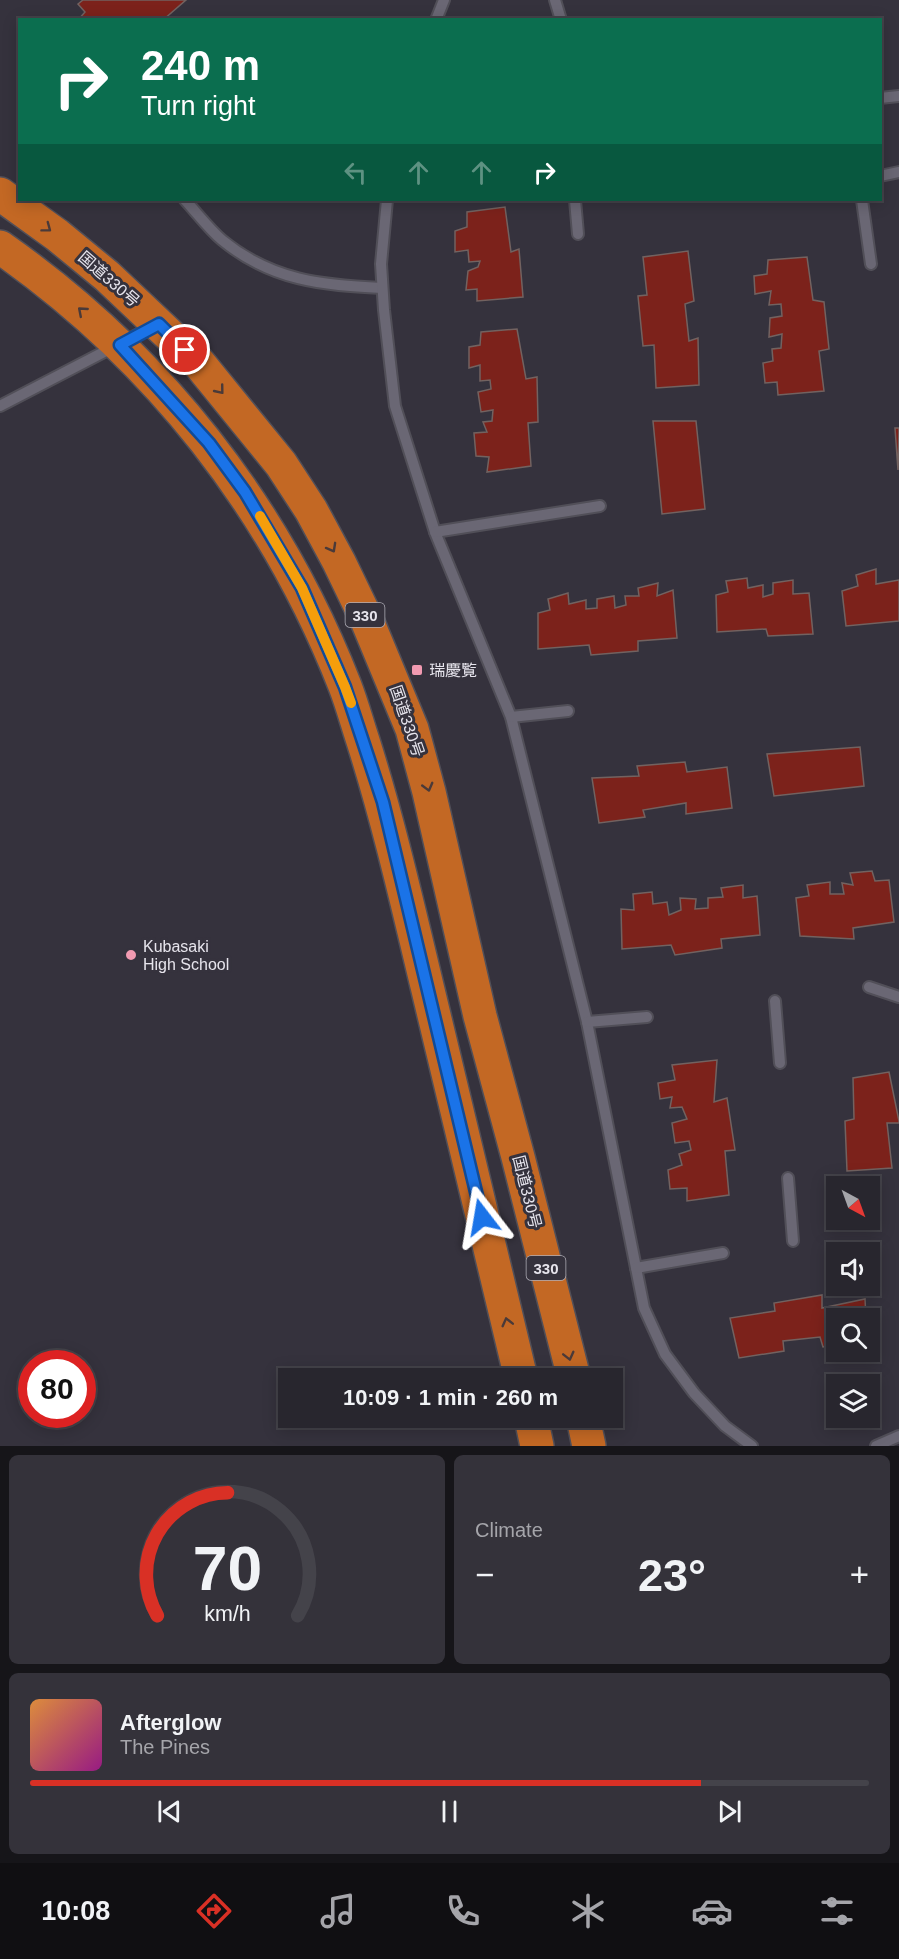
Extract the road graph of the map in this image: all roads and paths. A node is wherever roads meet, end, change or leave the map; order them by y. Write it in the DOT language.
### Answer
graph roads {
  1 [pos="444,0"];
  2 [pos="555,0"];
  3 [pos="437,18"];
  4 [pos="560,18"];
  5 [pos="899,96"];
  6 [pos="882,98"];
  7 [pos="899,172"];
  8 [pos="882,176"];
  9 [pos="0,194"];
  10 [pos="186,201"];
  11 [pos="387,201"];
  12 [pos="575,201"];
  13 [pos="862,201"];
  14 [pos="578,234"];
  15 [pos="0,247"];
  16 [pos="871,264"];
  17 [pos="382,288"];
  18 [pos="159,324"];
  19 [pos="120,345"];
  20 [pos="0,406"];
  21 [pos="600,506"];
  22 [pos="435,532"];
  23 [pos="568,711"];
  24 [pos="511,717"];
  25 [pos="869,987"];
  26 [pos="899,997"];
  27 [pos="775,1001"];
  28 [pos="647,1017"];
  29 [pos="587,1022"];
  30 [pos="780,1063"];
  31 [pos="788,1178"];
  32 [pos="793,1241"];
  33 [pos="723,1253"];
  34 [pos="636,1268"];
  35 [pos="519,1368"];
  36 [pos="572,1368"];
  37 [pos="533,1428"];
  38 [pos="585,1428"];
  39 [pos="899,1436"];
  40 [pos="537,1446"];
  41 [pos="589,1446"];
  42 [pos="752,1446"];
  43 [pos="876,1446"];
  1 -- 3 [label="lane"];
  2 -- 4 [label="lane"];
  5 -- 6 [label="lane"];
  7 -- 8 [label="lane"];
  9 -- 18 [label="highway, 国道330号 / 330, one-way"];
  10 -- 17 [label="lane"];
  11 -- 17 [label="lane"];
  12 -- 14 [label="lane"];
  13 -- 16 [label="lane"];
  19 -- 15 [label="highway, 330, one-way"];
  17 -- 22 [label="lane"];
  18 -- 19 [label="lane"];
  18 -- 36 [label="highway, 国道330号 / 330, one-way"];
  19 -- 20 [label="lane"];
  35 -- 19 [label="highway, 330, one-way"];
  21 -- 22 [label="lane"];
  22 -- 24 [label="lane"];
  23 -- 24 [label="lane"];
  24 -- 29 [label="lane"];
  25 -- 26 [label="lane"];
  27 -- 30 [label="lane"];
  28 -- 29 [label="lane"];
  29 -- 34 [label="lane"];
  31 -- 32 [label="lane"];
  33 -- 34 [label="lane"];
  34 -- 42 [label="lane"];
  37 -- 40 [label="highway"];
  38 -- 41 [label="highway"];
  39 -- 43 [label="lane"];
}
